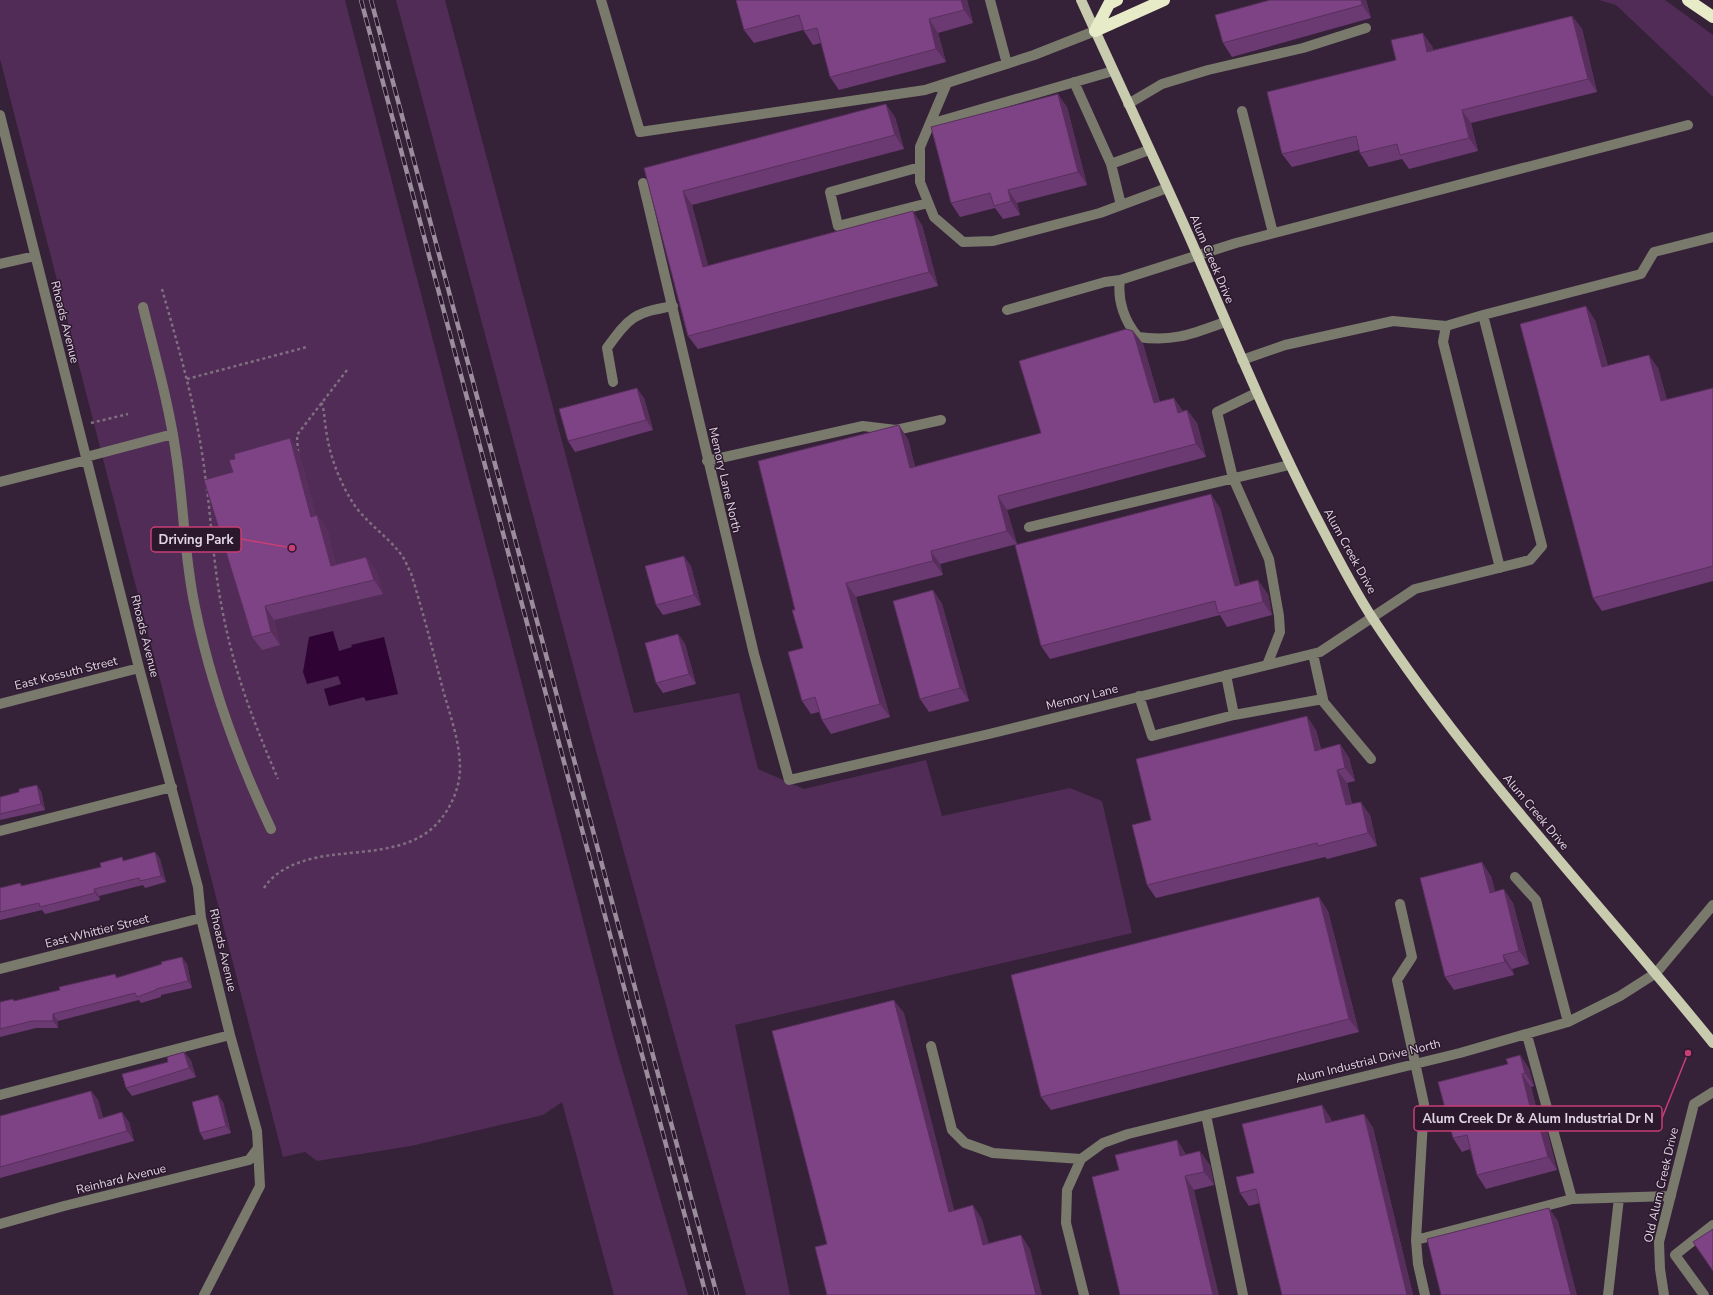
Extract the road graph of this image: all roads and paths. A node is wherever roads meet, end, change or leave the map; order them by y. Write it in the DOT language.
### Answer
graph roads {
  1 [pos="602,0"];
  2 [pos="990,0"];
  3 [pos="1082,0"];
  4 [pos="1117,0"];
  5 [pos="1164,0"];
  6 [pos="1688,0"];
  7 [pos="1713,17"];
  8 [pos="1366,28"];
  9 [pos="1095,31"];
  10 [pos="1007,64"];
  11 [pos="1113,71"];
  12 [pos="1074,82"];
  13 [pos="947,83"];
  14 [pos="1128,104"];
  15 [pos="1242,111"];
  16 [pos="0,115"];
  17 [pos="930,124"];
  18 [pos="1688,125"];
  19 [pos="1149,150"];
  20 [pos="1111,164"];
  21 [pos="920,167"];
  22 [pos="643,184"];
  23 [pos="1167,188"];
  24 [pos="928,203"];
  25 [pos="1121,205"];
  26 [pos="1273,233"];
  27 [pos="1713,237"];
  28 [pos="35,256"];
  29 [pos="1197,256"];
  30 [pos="0,264"];
  31 [pos="1120,280"];
  32 [pos="162,290"];
  33 [pos="673,306"];
  34 [pos="142,307"];
  35 [pos="1007,310"];
  36 [pos="1483,315"];
  37 [pos="1225,322"];
  38 [pos="1446,326"];
  39 [pos="307,347"];
  40 [pos="1242,360"];
  41 [pos="347,367"];
  42 [pos="187,379"];
  43 [pos="613,382"];
  44 [pos="1256,393"];
  45 [pos="321,402"];
  46 [pos="128,414"];
  47 [pos="941,420"];
  48 [pos="79,426"];
  49 [pos="173,434"];
  50 [pos="298,452"];
  51 [pos="87,459"];
  52 [pos="707,461"];
  53 [pos="1289,465"];
  54 [pos="1234,478"];
  55 [pos="0,482"];
  56 [pos="1029,527"];
  57 [pos="1500,568"];
  58 [pos="1371,617"];
  59 [pos="1313,654"];
  60 [pos="1267,665"];
  61 [pos="139,668"];
  62 [pos="1226,675"];
  63 [pos="1139,696"];
  64 [pos="1321,699"];
  65 [pos="0,704"];
  66 [pos="1234,716"];
  67 [pos="1371,758"];
  68 [pos="278,779"];
  69 [pos="789,780"];
  70 [pos="172,787"];
  71 [pos="271,830"];
  72 [pos="0,831"];
  73 [pos="1515,876"];
  74 [pos="264,888"];
  75 [pos="1400,904"];
  76 [pos="1713,905"];
  77 [pos="201,918"];
  78 [pos="0,969"];
  79 [pos="1656,973"];
  80 [pos="1568,1022"];
  81 [pos="230,1035"];
  82 [pos="1527,1035"];
  83 [pos="1713,1043"];
  84 [pos="931,1046"];
  85 [pos="1415,1063"];
  86 [pos="1713,1092"];
  87 [pos="0,1095"];
  88 [pos="1206,1115"];
  89 [pos="258,1148"];
  90 [pos="1081,1159"];
  91 [pos="1670,1196"];
  92 [pos="1619,1198"];
  93 [pos="1572,1199"];
  94 [pos="0,1224"];
  95 [pos="1713,1225"];
  96 [pos="1416,1240"];
  97 [pos="204,1295"];
  98 [pos="1084,1295"];
  99 [pos="1243,1295"];
  100 [pos="1425,1295"];
  101 [pos="1608,1295"];
  102 [pos="1664,1295"];
  103 [pos="1704,1295"];
  1 -- 13 [label="street"];
  2 -- 10 [label="street"];
  3 -- 9 [label="main road, Alum Creek Drive"];
  4 -- 9 [label="highway"];
  5 -- 9 [label="highway"];
  6 -- 7 [label="highway"];
  8 -- 14 [label="street"];
  9 -- 10 [label="street"];
  9 -- 11 [label="main road, Alum Creek Drive"];
  10 -- 13 [label="street"];
  11 -- 12 [label="street"];
  11 -- 14 [label="main road, Alum Creek Drive"];
  12 -- 17 [label="street"];
  12 -- 20 [label="street"];
  13 -- 17 [label="street"];
  14 -- 19 [label="main road, Alum Creek Drive"];
  15 -- 26 [label="street"];
  16 -- 28 [label="street, Rhoads Avenue"];
  17 -- 21 [label="street"];
  18 -- 26 [label="street"];
  19 -- 20 [label="street"];
  19 -- 23 [label="main road, Alum Creek Drive"];
  20 -- 25 [label="street"];
  21 -- 24 [label="street"];
  21 -- 24 [label="street"];
  22 -- 33 [label="street, Memory Lane North"];
  23 -- 25 [label="street"];
  23 -- 29 [label="main road, Alum Creek Drive"];
  24 -- 25 [label="street"];
  26 -- 29 [label="street"];
  27 -- 36 [label="street"];
  28 -- 30 [label="street"];
  28 -- 48 [label="street, Rhoads Avenue"];
  29 -- 31 [label="street"];
  29 -- 37 [label="main road, Alum Creek Drive"];
  31 -- 35 [label="street"];
  31 -- 37 [label="street"];
  32 -- 42 [label="path"];
  33 -- 43 [label="street"];
  33 -- 52 [label="street, Memory Lane North"];
  34 -- 49 [label="street"];
  36 -- 38 [label="street"];
  36 -- 57 [label="street, Memory Lane"];
  37 -- 40 [label="main road, Alum Creek Drive"];
  38 -- 40 [label="street"];
  38 -- 57 [label="street"];
  39 -- 42 [label="path"];
  40 -- 44 [label="main road, Alum Creek Drive"];
  41 -- 45 [label="path"];
  42 -- 68 [label="path"];
  44 -- 53 [label="main road, Alum Creek Drive"];
  44 -- 54 [label="street"];
  45 -- 50 [label="path"];
  45 -- 74 [label="path"];
  46 -- 48 [label="path"];
  47 -- 52 [label="street"];
  48 -- 51 [label="street, Rhoads Avenue"];
  49 -- 51 [label="street"];
  49 -- 71 [label="street"];
  51 -- 55 [label="street"];
  51 -- 61 [label="street, Rhoads Avenue"];
  52 -- 69 [label="street, Memory Lane North"];
  53 -- 54 [label="street"];
  53 -- 58 [label="main road, Alum Creek Drive"];
  54 -- 56 [label="street"];
  54 -- 60 [label="street"];
  57 -- 58 [label="street, Memory Lane"];
  58 -- 59 [label="street, Memory Lane"];
  58 -- 79 [label="main road, Alum Creek Drive"];
  59 -- 60 [label="street, Memory Lane"];
  59 -- 64 [label="street"];
  60 -- 62 [label="street, Memory Lane"];
  61 -- 65 [label="street, East Kossuth Street"];
  61 -- 70 [label="street, Rhoads Avenue"];
  62 -- 63 [label="street, Memory Lane"];
  62 -- 66 [label="street"];
  63 -- 66 [label="street"];
  63 -- 69 [label="street, Memory Lane"];
  64 -- 66 [label="street"];
  64 -- 67 [label="street"];
  70 -- 72 [label="street"];
  70 -- 77 [label="street, Rhoads Avenue"];
  73 -- 80 [label="street"];
  75 -- 85 [label="street"];
  76 -- 79 [label="street, Alum Industrial Drive North"];
  77 -- 78 [label="street, East Whittier Street"];
  77 -- 81 [label="street, Rhoads Avenue"];
  79 -- 80 [label="street, Alum Industrial Drive North"];
  79 -- 83 [label="main road, Alum Creek Drive"];
  80 -- 82 [label="street, Alum Industrial Drive North"];
  81 -- 87 [label="street"];
  81 -- 89 [label="street, Rhoads Avenue"];
  82 -- 85 [label="street, Alum Industrial Drive North"];
  82 -- 93 [label="street"];
  84 -- 90 [label="street"];
  85 -- 88 [label="street, Alum Industrial Drive North"];
  85 -- 96 [label="street"];
  86 -- 91 [label="street, Old Alum Creek Drive"];
  88 -- 90 [label="street, Alum Industrial Drive North"];
  88 -- 99 [label="street"];
  89 -- 94 [label="street, Reinhard Avenue"];
  89 -- 97 [label="street, Rhoads Avenue"];
  90 -- 98 [label="street"];
  91 -- 92 [label="street"];
  91 -- 102 [label="street, Old Alum Creek Drive"];
  92 -- 93 [label="street"];
  92 -- 101 [label="street"];
  93 -- 96 [label="street"];
  95 -- 103 [label="street"];
  96 -- 100 [label="street"];
}
